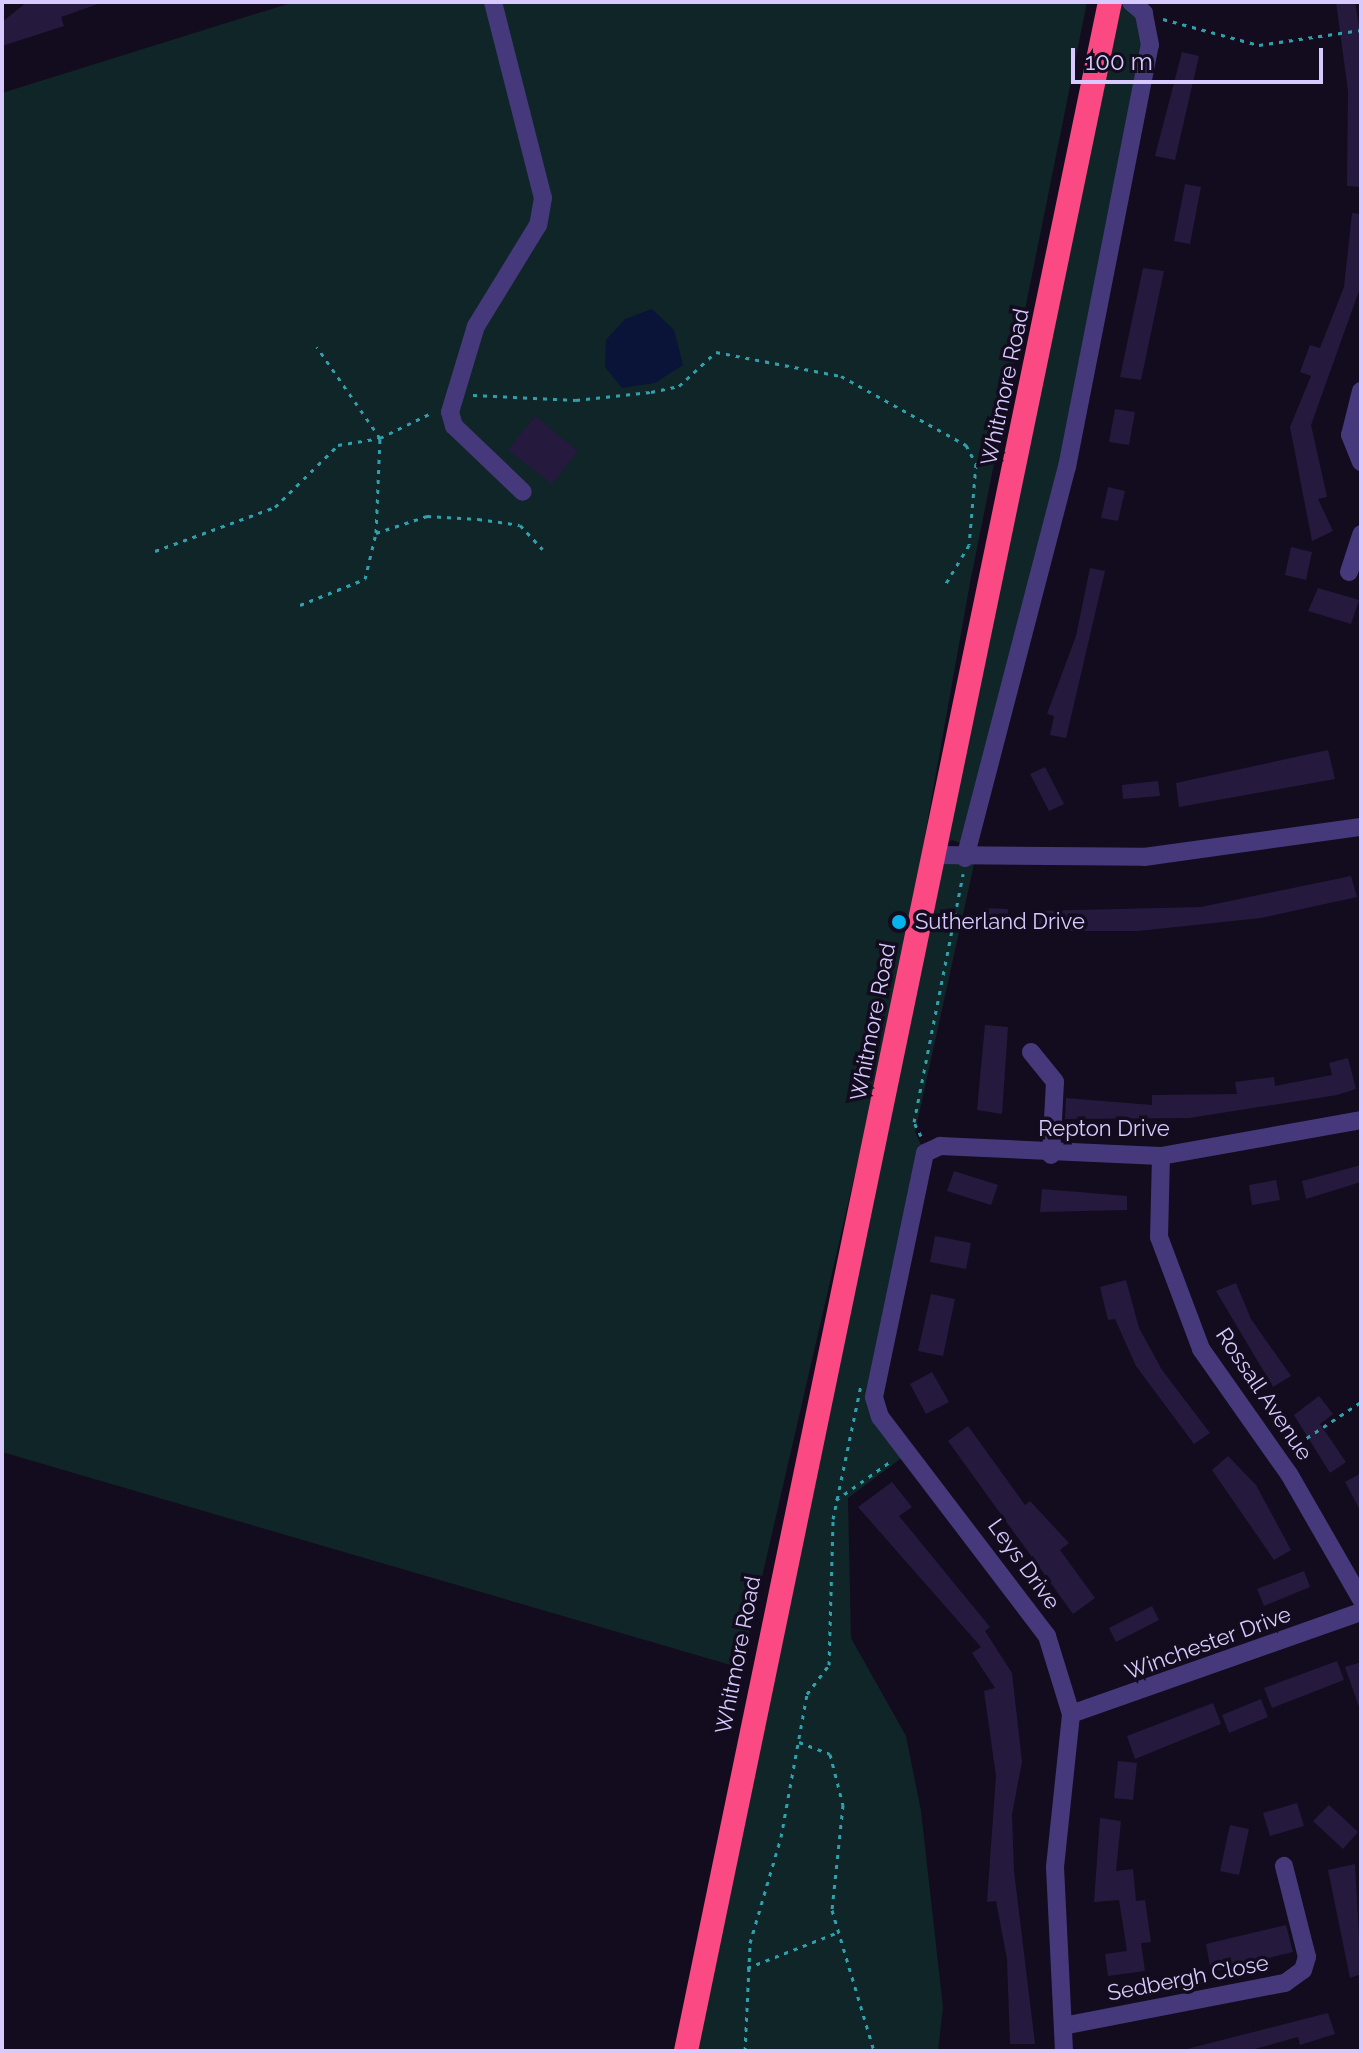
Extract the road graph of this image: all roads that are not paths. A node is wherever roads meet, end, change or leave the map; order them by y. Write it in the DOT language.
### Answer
graph roads {
  1 [pos="493,2"];
  2 [pos="1110,2"];
  3 [pos="1138,8"];
  4 [pos="1361,391"];
  5 [pos="1361,462"];
  6 [pos="523,492"];
  7 [pos="1361,534"];
  8 [pos="1349,572"];
  9 [pos="1361,827"];
  10 [pos="933,855"];
  11 [pos="965,858"];
  12 [pos="1031,1052"];
  13 [pos="1361,1120"];
  14 [pos="934,1148"];
  15 [pos="1051,1155"];
  16 [pos="1161,1156"];
  17 [pos="1361,1599"];
  18 [pos="1361,1612"];
  19 [pos="1071,1714"];
  20 [pos="1284,1866"];
  21 [pos="1068,2025"];
  22 [pos="686,2051"];
  23 [pos="1064,2051"];
  1 -- 6 [label="street"];
  2 -- 10 [label="highway, Whitmore Road"];
  3 -- 11 [label="street"];
  4 -- 5 [label="street"];
  7 -- 8 [label="street"];
  9 -- 11 [label="street"];
  10 -- 11 [label="street"];
  10 -- 22 [label="highway, Whitmore Road"];
  12 -- 15 [label="street"];
  13 -- 16 [label="street, Repton Drive"];
  14 -- 15 [label="street, Repton Drive"];
  14 -- 19 [label="street, Leys Drive"];
  15 -- 16 [label="street, Repton Drive"];
  16 -- 17 [label="street, Rossall Avenue"];
  18 -- 19 [label="street, Winchester Drive"];
  19 -- 21 [label="street, Leys Drive"];
  20 -- 21 [label="street, Sedbergh Close"];
  21 -- 23 [label="street, Leys Drive"];
}
